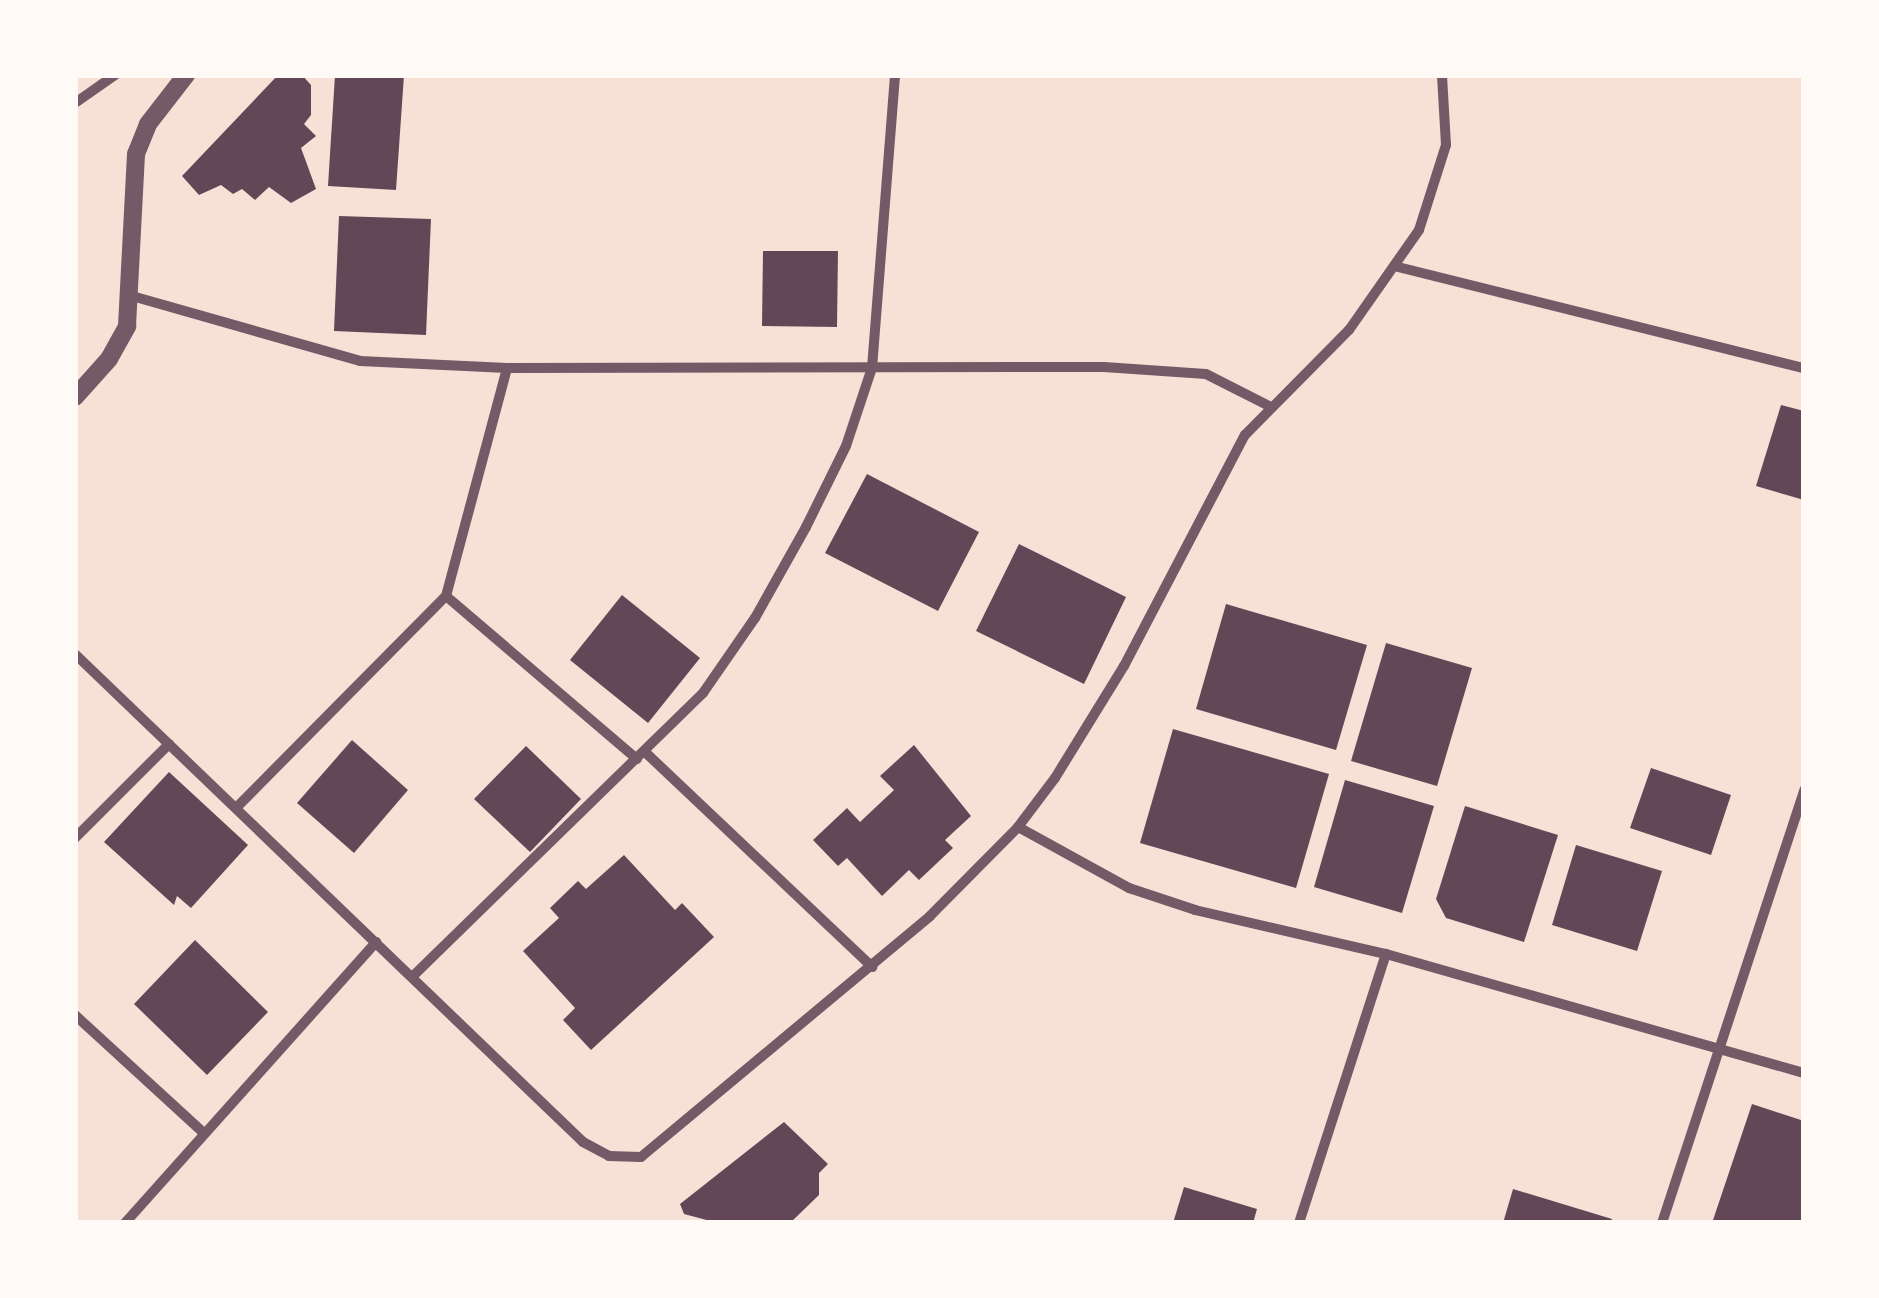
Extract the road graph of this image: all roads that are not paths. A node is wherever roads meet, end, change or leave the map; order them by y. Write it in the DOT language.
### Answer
graph roads {
  1 [pos="115,75"];
  2 [pos="186,75"];
  3 [pos="894,75"];
  4 [pos="1442,75"];
  5 [pos="75,102"];
  6 [pos="1398,267"];
  7 [pos="132,296"];
  8 [pos="507,368"];
  9 [pos="872,368"];
  10 [pos="1804,368"];
  11 [pos="75,398"];
  12 [pos="1268,406"];
  13 [pos="446,596"];
  14 [pos="75,654"];
  15 [pos="169,744"];
  16 [pos="641,756"];
  17 [pos="1804,790"];
  18 [pos="236,808"];
  19 [pos="1018,827"];
  20 [pos="75,838"];
  21 [pos="376,942"];
  22 [pos="1386,954"];
  23 [pos="872,968"];
  24 [pos="412,978"];
  25 [pos="75,1015"];
  26 [pos="1718,1047"];
  27 [pos="1804,1073"];
  28 [pos="204,1133"];
  29 [pos="124,1223"];
  30 [pos="1298,1223"];
  31 [pos="1662,1223"];
  1 -- 5 [label="street"];
  2 -- 7 [label="street"];
  3 -- 9 [label="street"];
  4 -- 6 [label="street"];
  6 -- 10 [label="street"];
  6 -- 12 [label="street"];
  7 -- 8 [label="street"];
  7 -- 11 [label="street"];
  8 -- 9 [label="street"];
  8 -- 13 [label="street"];
  9 -- 12 [label="street"];
  9 -- 16 [label="street"];
  12 -- 19 [label="street"];
  13 -- 16 [label="street"];
  13 -- 18 [label="street"];
  14 -- 15 [label="street"];
  15 -- 18 [label="street"];
  15 -- 20 [label="street"];
  16 -- 23 [label="street"];
  16 -- 24 [label="street"];
  17 -- 26 [label="street"];
  18 -- 21 [label="street"];
  19 -- 22 [label="street"];
  19 -- 23 [label="street"];
  21 -- 24 [label="street"];
  21 -- 28 [label="street"];
  22 -- 26 [label="street"];
  22 -- 30 [label="street"];
  23 -- 24 [label="street"];
  25 -- 28 [label="street"];
  26 -- 27 [label="street"];
  26 -- 31 [label="street"];
  28 -- 29 [label="street"];
}
